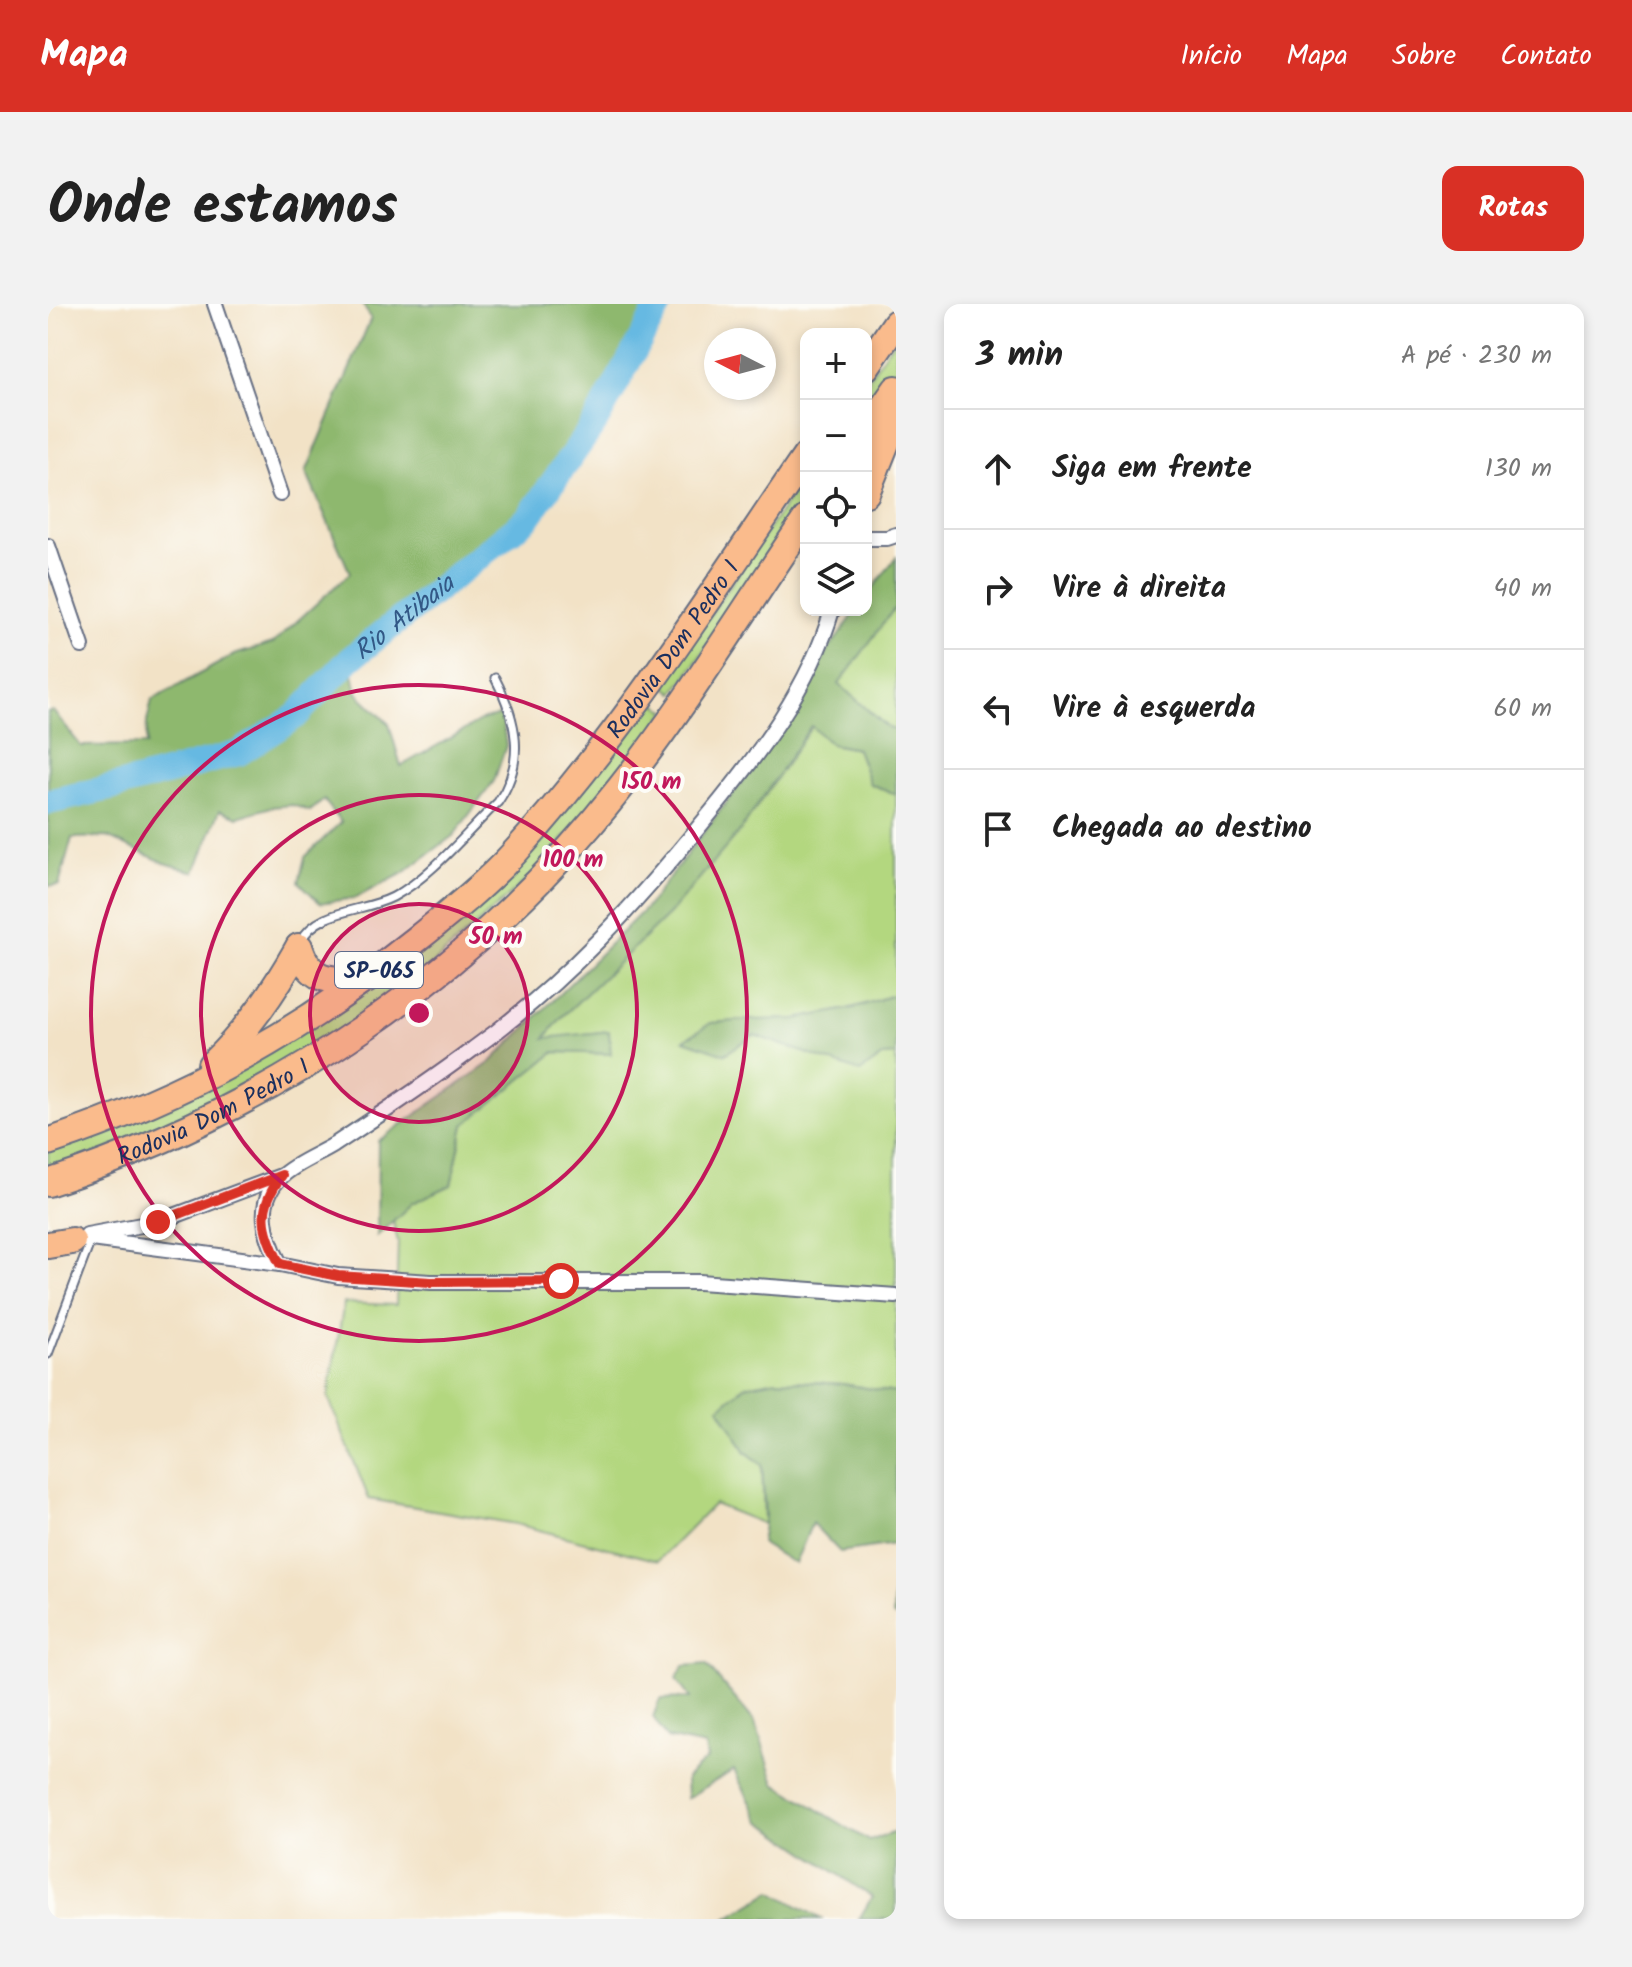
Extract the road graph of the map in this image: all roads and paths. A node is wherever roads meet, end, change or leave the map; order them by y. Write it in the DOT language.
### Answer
graph roads {
  1 [pos="215,304"];
  2 [pos="896,323"];
  3 [pos="872,358"];
  4 [pos="896,389"];
  5 [pos="896,418"];
  6 [pos="872,423"];
  7 [pos="800,465"];
  8 [pos="872,478"];
  9 [pos="280,494"];
  10 [pos="800,528"];
  11 [pos="896,535"];
  12 [pos="872,538"];
  13 [pos="48,546"];
  14 [pos="830,616"];
  15 [pos="82,646"];
  16 [pos="495,678"];
  17 [pos="299,947"];
  18 [pos="366,980"];
  19 [pos="190,1085"];
  20 [pos="48,1142"];
  21 [pos="282,1175"];
  22 [pos="48,1183"];
  23 [pos="75,1240"];
  24 [pos="280,1264"];
  25 [pos="896,1296"];
  26 [pos="48,1354"];
  1 -- 9 [label="street"];
  2 -- 3 [label="highway"];
  4 -- 6 [label="highway"];
  5 -- 8 [label="highway"];
  7 -- 18 [label="highway, Rodovia Dom Pedro I / SP-065"];
  10 -- 22 [label="highway, Rodovia Dom Pedro I / SP-065"];
  11 -- 12 [label="street"];
  13 -- 15 [label="street"];
  14 -- 21 [label="street"];
  16 -- 17 [label="lane"];
  17 -- 18 [label="highway"];
  17 -- 19 [label="highway"];
  18 -- 19 [label="highway, Rodovia Dom Pedro I / SP-065"];
  19 -- 20 [label="highway, Rodovia Dom Pedro I / SP-065"];
  21 -- 23 [label="street"];
  21 -- 24 [label="street"];
  23 -- 24 [label="street"];
  23 -- 26 [label="lane"];
  24 -- 25 [label="street"];
}
